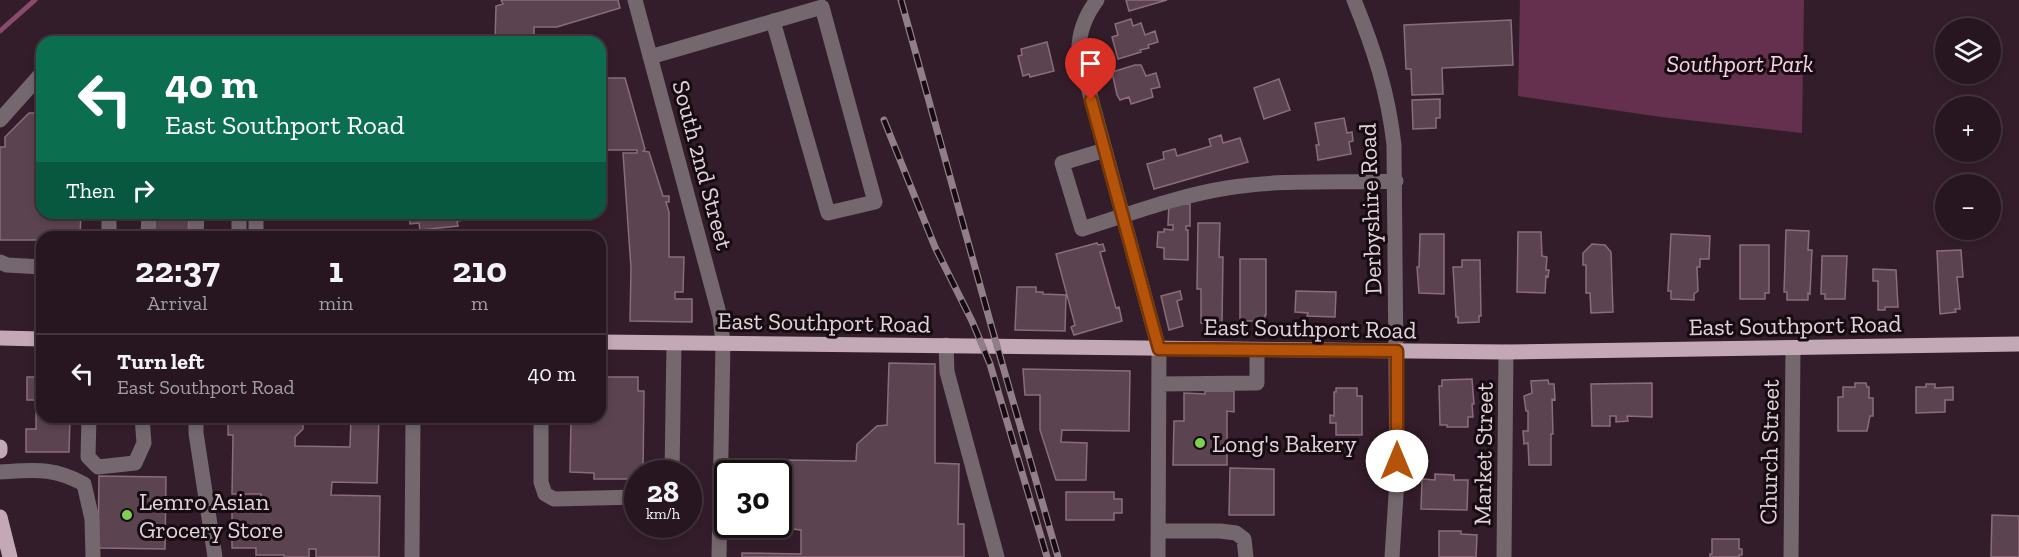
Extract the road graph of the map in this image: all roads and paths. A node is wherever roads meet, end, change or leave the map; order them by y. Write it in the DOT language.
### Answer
graph roads {
  1 [pos="635,0"];
  2 [pos="1097,0"];
  3 [pos="1354,0"];
  4 [pos="773,21"];
  5 [pos="650,57"];
  6 [pos="36,80"];
  7 [pos="0,120"];
  8 [pos="1105,150"];
  9 [pos="1396,181"];
  10 [pos="1123,216"];
  11 [pos="0,262"];
  12 [pos="36,267"];
  13 [pos="0,338"];
  14 [pos="36,339"];
  15 [pos="606,342"];
  16 [pos="674,343"];
  17 [pos="723,343"];
  18 [pos="2019,344"];
  19 [pos="946,345"];
  20 [pos="1793,348"];
  21 [pos="1159,349"];
  22 [pos="1257,350"];
  23 [pos="1397,351"];
  24 [pos="1506,352"];
  25 [pos="1159,384"];
  26 [pos="89,423"];
  27 [pos="142,423"];
  28 [pos="196,423"];
  29 [pos="413,423"];
  30 [pos="541,423"];
  31 [pos="672,460"];
  32 [pos="0,472"];
  33 [pos="624,496"];
  34 [pos="0,517"];
  35 [pos="1158,531"];
  36 [pos="10,557"];
  37 [pos="93,557"];
  38 [pos="215,557"];
  39 [pos="412,557"];
  40 [pos="718,557"];
  41 [pos="997,557"];
  42 [pos="1158,557"];
  43 [pos="1246,557"];
  44 [pos="1392,557"];
  45 [pos="1504,557"];
  46 [pos="1791,557"];
  1 -- 5 [label="street, South 2nd Street"];
  2 -- 8 [label="street"];
  3 -- 9 [label="street, Derbyshire Road"];
  4 -- 4 [label="street"];
  4 -- 5 [label="street"];
  5 -- 17 [label="street, South 2nd Street"];
  6 -- 7 [label="street"];
  8 -- 10 [label="street"];
  8 -- 10 [label="street"];
  9 -- 10 [label="street"];
  9 -- 23 [label="street, Derbyshire Road"];
  10 -- 21 [label="street"];
  11 -- 12 [label="street"];
  13 -- 14 [label="main road"];
  15 -- 16 [label="main road, East Southport Road"];
  16 -- 17 [label="main road, East Southport Road"];
  16 -- 31 [label="street"];
  17 -- 19 [label="main road, East Southport Road"];
  17 -- 40 [label="street, South 2nd Street"];
  18 -- 20 [label="main road, East Southport Road"];
  19 -- 21 [label="main road, East Southport Road"];
  19 -- 41 [label="street"];
  20 -- 24 [label="main road, East Southport Road"];
  20 -- 46 [label="street, Church Street"];
  21 -- 22 [label="main road, East Southport Road"];
  21 -- 25 [label="street"];
  22 -- 23 [label="main road, East Southport Road"];
  22 -- 25 [label="street"];
  23 -- 24 [label="main road, East Southport Road"];
  23 -- 44 [label="street, Derbyshire Road"];
  24 -- 45 [label="street, Market Street"];
  25 -- 35 [label="street"];
  26 -- 27 [label="street"];
  28 -- 38 [label="street"];
  29 -- 39 [label="street"];
  30 -- 33 [label="street"];
  32 -- 37 [label="street"];
  34 -- 36 [label="main road"];
  35 -- 42 [label="street"];
  35 -- 43 [label="street"];
}
